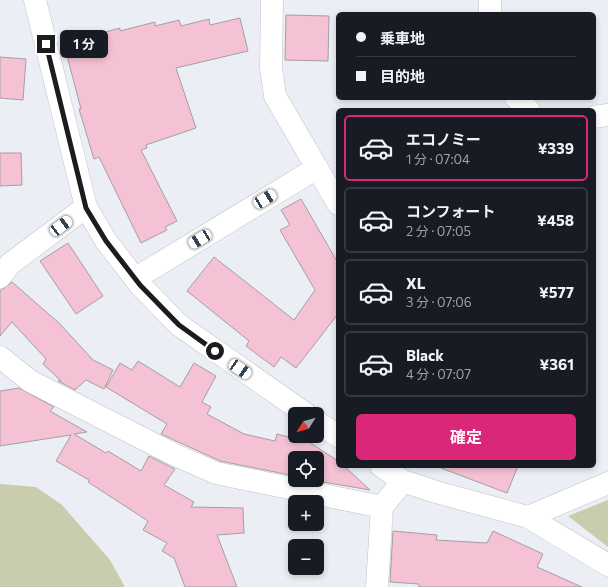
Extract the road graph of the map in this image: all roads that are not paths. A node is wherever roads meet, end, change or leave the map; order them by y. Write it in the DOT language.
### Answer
graph roads {
  1 [pos="35,0"];
  2 [pos="272,0"];
  3 [pos="490,0"];
  4 [pos="490,12"];
  5 [pos="518,100"];
  6 [pos="527,108"];
  7 [pos="608,116"];
  8 [pos="596,117"];
  9 [pos="317,168"];
  10 [pos="336,201"];
  11 [pos="86,208"];
  12 [pos="0,276"];
  13 [pos="136,278"];
  14 [pos="0,357"];
  15 [pos="296,407"];
  16 [pos="324,427"];
  17 [pos="336,435"];
  18 [pos="384,468"];
  19 [pos="403,481"];
  20 [pos="608,483"];
  21 [pos="382,507"];
  22 [pos="528,517"];
  23 [pos="608,565"];
  24 [pos="377,587"];
  1 -- 11 [label="street"];
  2 -- 9 [label="street"];
  3 -- 4 [label="street"];
  5 -- 6 [label="street"];
  7 -- 8 [label="street"];
  9 -- 10 [label="street"];
  9 -- 13 [label="street"];
  11 -- 12 [label="street"];
  11 -- 13 [label="street"];
  13 -- 15 [label="street"];
  14 -- 21 [label="street"];
  16 -- 17 [label="street"];
  18 -- 19 [label="street"];
  19 -- 21 [label="street"];
  19 -- 22 [label="street"];
  20 -- 22 [label="street"];
  21 -- 24 [label="street"];
  22 -- 23 [label="street"];
}
